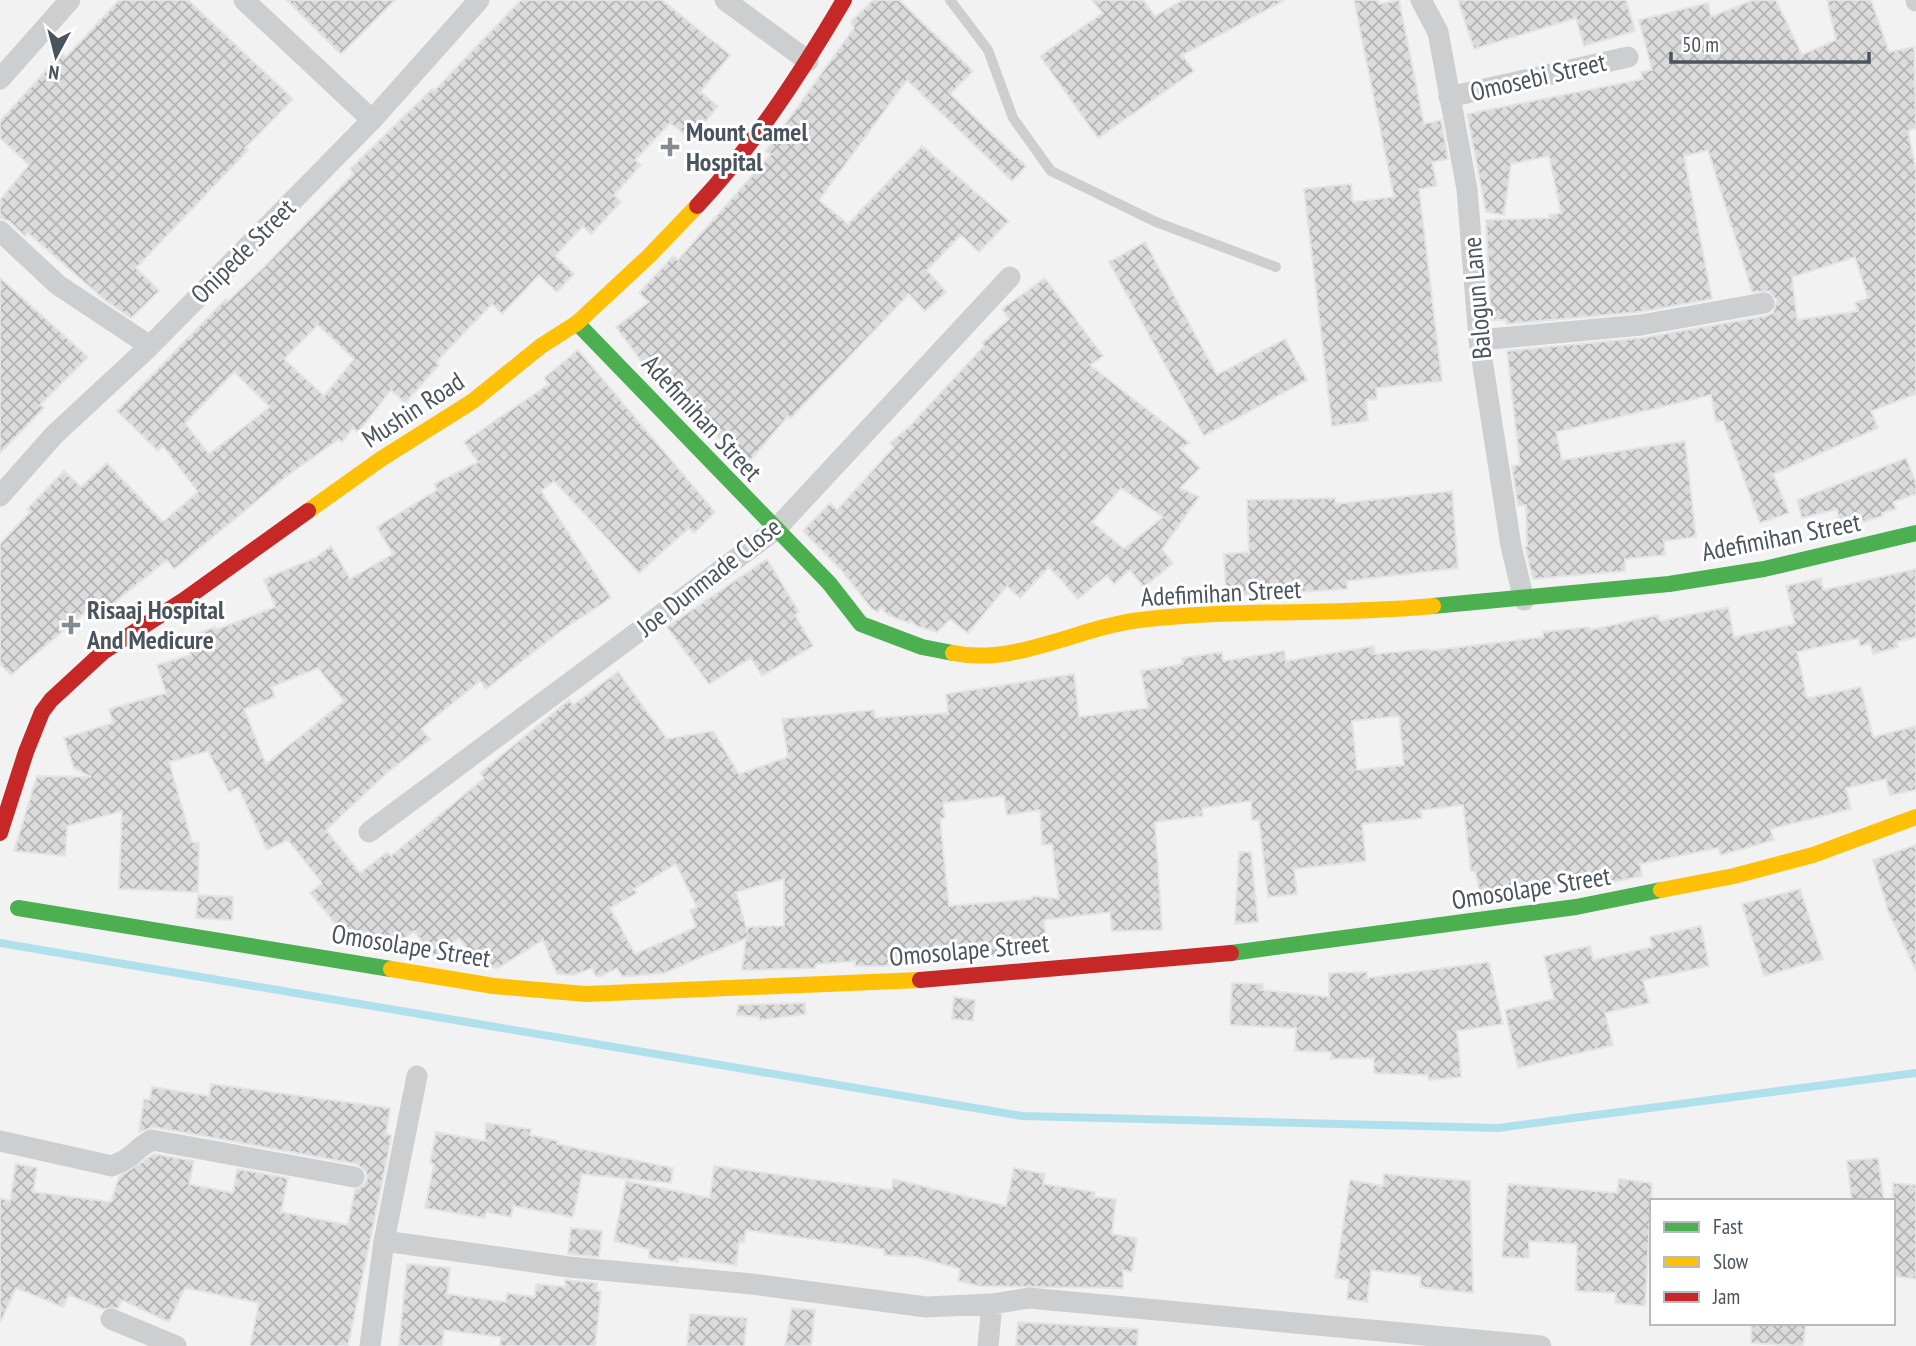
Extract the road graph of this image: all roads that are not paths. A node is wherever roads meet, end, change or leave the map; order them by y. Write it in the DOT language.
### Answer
graph roads {
  1 [pos="70,0"];
  2 [pos="244,0"];
  3 [pos="479,0"];
  4 [pos="725,0"];
  5 [pos="844,0"];
  6 [pos="950,0"];
  7 [pos="1421,0"];
  8 [pos="1628,57"];
  9 [pos="808,61"];
  10 [pos="0,79"];
  11 [pos="1449,97"];
  12 [pos="372,120"];
  13 [pos="0,231"];
  14 [pos="1276,267"];
  15 [pos="1010,277"];
  16 [pos="1763,303"];
  17 [pos="577,323"];
  18 [pos="1479,340"];
  19 [pos="150,346"];
  20 [pos="0,496"];
  21 [pos="775,530"];
  22 [pos="1916,533"];
  23 [pos="1524,600"];
  24 [pos="1916,817"];
  25 [pos="369,832"];
  26 [pos="0,833"];
  27 [pos="18,908"];
  28 [pos="417,1076"];
  29 [pos="0,1141"];
  30 [pos="354,1177"];
  31 [pos="384,1241"];
  32 [pos="992,1304"];
  33 [pos="111,1319"];
  34 [pos="176,1346"];
  35 [pos="370,1346"];
  36 [pos="988,1346"];
  37 [pos="1541,1346"];
  1 -- 10 [label="street"];
  2 -- 12 [label="street"];
  3 -- 12 [label="street, Onipede Street"];
  4 -- 9 [label="street"];
  5 -- 9 [label="street, Mushin Road"];
  6 -- 14 [label="lane"];
  7 -- 11 [label="street, Balogun Lane"];
  8 -- 11 [label="street, Omosebi Street"];
  9 -- 17 [label="street, Mushin Road"];
  11 -- 18 [label="street, Balogun Lane"];
  12 -- 19 [label="street, Onipede Street"];
  13 -- 19 [label="street"];
  15 -- 21 [label="street, Joe Dunmade Close"];
  16 -- 18 [label="street"];
  17 -- 21 [label="street, Adefimihan Street"];
  17 -- 26 [label="street, Mushin Road"];
  18 -- 23 [label="street, Balogun Lane"];
  19 -- 20 [label="street, Onipede Street"];
  21 -- 23 [label="street, Adefimihan Street"];
  21 -- 25 [label="street, Joe Dunmade Close"];
  22 -- 23 [label="street, Adefimihan Street"];
  24 -- 27 [label="street, Omosolape Street"];
  28 -- 31 [label="street"];
  29 -- 30 [label="street"];
  31 -- 32 [label="street"];
  31 -- 35 [label="street"];
  32 -- 36 [label="street"];
  32 -- 37 [label="street"];
  33 -- 34 [label="street"];
}
